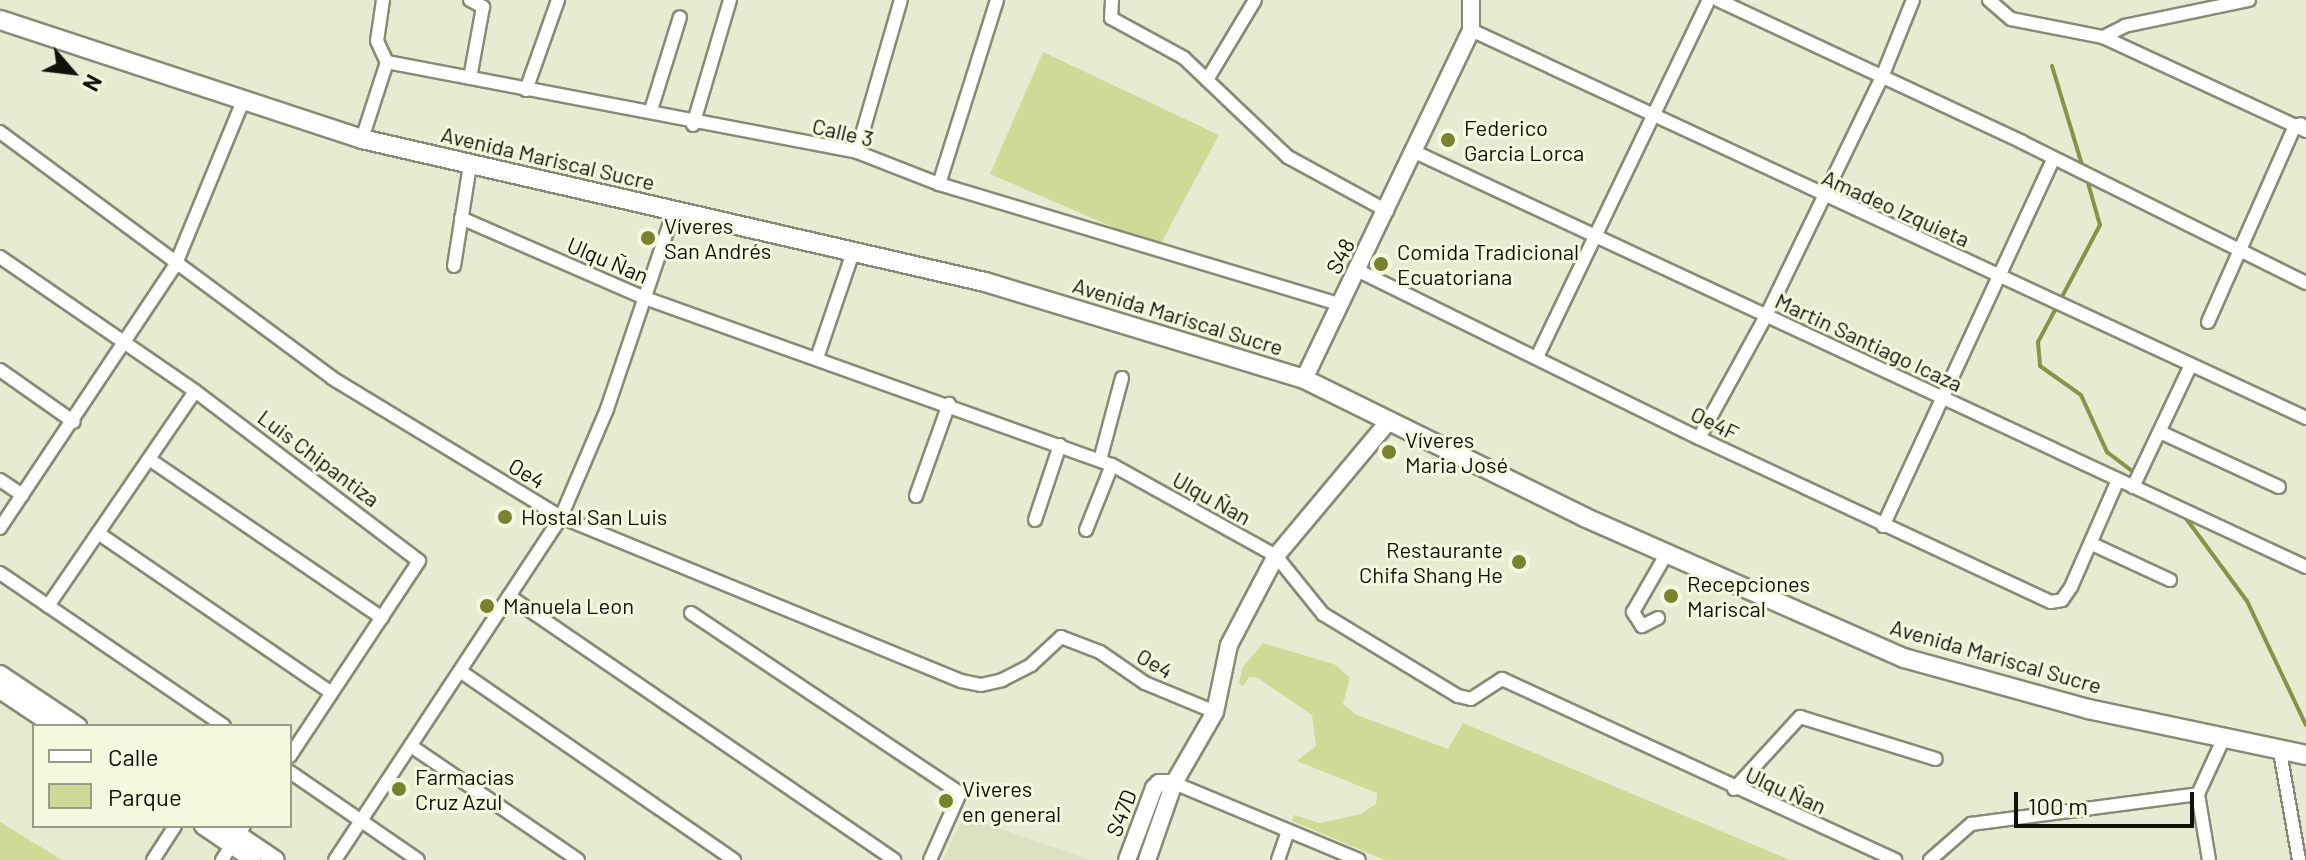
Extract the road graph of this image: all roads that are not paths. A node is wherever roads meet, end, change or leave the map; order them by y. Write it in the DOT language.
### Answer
graph roads {
  1 [pos="383,0"];
  2 [pos="470,0"];
  3 [pos="558,0"];
  4 [pos="730,0"];
  5 [pos="901,0"];
  6 [pos="997,0"];
  7 [pos="1255,0"];
  8 [pos="1471,0"];
  9 [pos="1709,0"];
  10 [pos="1718,0"];
  11 [pos="1755,0"];
  12 [pos="1989,0"];
  13 [pos="2249,0"];
  14 [pos="1912,5"];
  15 [pos="1110,6"];
  16 [pos="1745,13"];
  17 [pos="680,17"];
  18 [pos="0,20"];
  19 [pos="1471,30"];
  20 [pos="2103,37"];
  21 [pos="387,62"];
  22 [pos="1882,77"];
  23 [pos="470,78"];
  24 [pos="1207,80"];
  25 [pos="526,90"];
  26 [pos="244,99"];
  27 [pos="651,110"];
  28 [pos="1651,116"];
  29 [pos="693,125"];
  30 [pos="2302,126"];
  31 [pos="0,132"];
  32 [pos="362,139"];
  33 [pos="857,152"];
  34 [pos="1415,152"];
  35 [pos="2053,159"];
  36 [pos="470,165"];
  37 [pos="939,184"];
  38 [pos="1822,198"];
  39 [pos="674,211"];
  40 [pos="1387,211"];
  41 [pos="461,218"];
  42 [pos="1593,235"];
  43 [pos="853,252"];
  44 [pos="2238,252"];
  45 [pos="0,257"];
  46 [pos="175,266"];
  47 [pos="454,266"];
  48 [pos="1357,270"];
  49 [pos="2001,275"];
  50 [pos="2306,283"];
  51 [pos="645,298"];
  52 [pos="1340,304"];
  53 [pos="1766,316"];
  54 [pos="2208,322"];
  55 [pos="125,343"];
  56 [pos="1538,355"];
  57 [pos="817,358"];
  58 [pos="2191,365"];
  59 [pos="0,370"];
  60 [pos="1122,378"];
  61 [pos="1304,379"];
  62 [pos="195,391"];
  63 [pos="1941,397"];
  64 [pos="949,404"];
  65 [pos="2306,418"];
  66 [pos="74,422"];
  67 [pos="1388,422"];
  68 [pos="2160,432"];
  69 [pos="1699,438"];
  70 [pos="1060,445"];
  71 [pos="149,459"];
  72 [pos="1106,462"];
  73 [pos="0,480"];
  74 [pos="2118,480"];
  75 [pos="2136,482"];
  76 [pos="2279,487"];
  77 [pos="22,495"];
  78 [pos="916,496"];
  79 [pos="561,517"];
  80 [pos="1035,520"];
  81 [pos="1883,526"];
  82 [pos="0,528"];
  83 [pos="1086,530"];
  84 [pos="98,533"];
  85 [pos="2092,544"];
  86 [pos="1667,553"];
  87 [pos="1276,556"];
  88 [pos="2306,567"];
  89 [pos="0,573"];
  90 [pos="2170,580"];
  91 [pos="509,596"];
  92 [pos="48,606"];
  93 [pos="691,613"];
  94 [pos="382,618"];
  95 [pos="1658,618"];
  96 [pos="460,671"];
  97 [pos="0,674"];
  98 [pos="0,690"];
  99 [pos="332,693"];
  100 [pos="1215,712"];
  101 [pos="51,724"];
  102 [pos="75,724"];
  103 [pos="221,724"];
  104 [pos="2223,740"];
  105 [pos="411,746"];
  106 [pos="2280,752"];
  107 [pos="292,753"];
  108 [pos="2306,755"];
  109 [pos="1936,759"];
  110 [pos="292,773"];
  111 [pos="1174,783"];
  112 [pos="1734,789"];
  113 [pos="2198,794"];
  114 [pos="361,821"];
  115 [pos="174,828"];
  116 [pos="212,828"];
  117 [pos="1288,831"];
  118 [pos="235,833"];
  119 [pos="153,860"];
  120 [pos="222,860"];
  121 [pos="253,860"];
  122 [pos="276,860"];
  123 [pos="335,860"];
  124 [pos="418,860"];
  125 [pos="578,860"];
  126 [pos="734,860"];
  127 [pos="894,860"];
  128 [pos="930,860"];
  129 [pos="1127,860"];
  130 [pos="1147,860"];
  131 [pos="1278,860"];
  132 [pos="1359,860"];
  133 [pos="1895,860"];
  134 [pos="1930,860"];
  135 [pos="2209,860"];
  136 [pos="2299,860"];
  1 -- 21 [label="street"];
  2 -- 23 [label="street"];
  3 -- 25 [label="street"];
  4 -- 29 [label="street"];
  5 -- 33 [label="street"];
  6 -- 37 [label="street"];
  7 -- 24 [label="street"];
  8 -- 19 [label="street"];
  9 -- 28 [label="street"];
  10 -- 16 [label="street"];
  11 -- 16 [label="street"];
  12 -- 20 [label="street"];
  13 -- 20 [label="street"];
  14 -- 22 [label="street"];
  15 -- 24 [label="street"];
  16 -- 22 [label="street"];
  17 -- 27 [label="street"];
  18 -- 26 [label="main road, Avenida Mariscal Sucre"];
  19 -- 28 [label="street, Amadeo Izquieta"];
  19 -- 34 [label="street, S48"];
  20 -- 30 [label="street"];
  21 -- 23 [label="street, Calle 3"];
  21 -- 32 [label="street"];
  22 -- 35 [label="street"];
  22 -- 38 [label="street"];
  23 -- 25 [label="street, Calle 3"];
  24 -- 40 [label="street"];
  25 -- 27 [label="street, Calle 3"];
  26 -- 32 [label="main road, Avenida Mariscal Sucre"];
  26 -- 46 [label="street"];
  27 -- 29 [label="street, Calle 3"];
  28 -- 38 [label="street, Amadeo Izquieta"];
  28 -- 42 [label="street"];
  29 -- 33 [label="street, Calle 3"];
  30 -- 44 [label="street"];
  31 -- 46 [label="street, Oe4"];
  32 -- 36 [label="main road, Avenida Mariscal Sucre"];
  33 -- 37 [label="street, Calle 3"];
  34 -- 40 [label="street, S48"];
  34 -- 42 [label="street, Martin Santiago Icaza"];
  35 -- 44 [label="street"];
  35 -- 49 [label="street"];
  36 -- 39 [label="main road, Avenida Mariscal Sucre"];
  36 -- 41 [label="street"];
  37 -- 52 [label="street, Calle 3"];
  38 -- 49 [label="street, Amadeo Izquieta"];
  38 -- 53 [label="street"];
  39 -- 43 [label="main road, Avenida Mariscal Sucre"];
  39 -- 51 [label="street"];
  40 -- 48 [label="street, S48"];
  41 -- 47 [label="street"];
  41 -- 51 [label="street, Ulqu Ñan"];
  42 -- 53 [label="street, Martin Santiago Icaza"];
  42 -- 56 [label="street"];
  43 -- 57 [label="street"];
  43 -- 61 [label="main road, Avenida Mariscal Sucre"];
  44 -- 50 [label="street"];
  44 -- 54 [label="street"];
  45 -- 55 [label="street, Luis Chipantiza"];
  46 -- 55 [label="street"];
  46 -- 79 [label="street, Oe4"];
  48 -- 52 [label="street, S48"];
  48 -- 56 [label="street, Oe4F"];
  49 -- 58 [label="street, Amadeo Izquieta"];
  49 -- 63 [label="street"];
  51 -- 57 [label="street, Ulqu Ñan"];
  51 -- 79 [label="street"];
  52 -- 61 [label="street, S48"];
  53 -- 63 [label="street, Martin Santiago Icaza"];
  53 -- 69 [label="street"];
  55 -- 62 [label="street, Luis Chipantiza"];
  55 -- 66 [label="street"];
  56 -- 69 [label="street, Oe4F"];
  57 -- 64 [label="street, Ulqu Ñan"];
  58 -- 65 [label="street, Amadeo Izquieta"];
  58 -- 68 [label="street"];
  59 -- 66 [label="street"];
  60 -- 72 [label="street"];
  61 -- 67 [label="main road, Avenida Mariscal Sucre"];
  62 -- 71 [label="street"];
  62 -- 94 [label="street, Luis Chipantiza"];
  63 -- 74 [label="street, Martin Santiago Icaza"];
  63 -- 81 [label="street"];
  64 -- 70 [label="street, Ulqu Ñan"];
  64 -- 78 [label="street"];
  66 -- 77 [label="street"];
  67 -- 86 [label="main road, Avenida Mariscal Sucre"];
  67 -- 87 [label="street"];
  68 -- 75 [label="street"];
  68 -- 76 [label="street"];
  69 -- 81 [label="street, Oe4F"];
  70 -- 72 [label="street, Ulqu Ñan"];
  70 -- 80 [label="street"];
  71 -- 84 [label="street"];
  71 -- 94 [label="street"];
  72 -- 83 [label="street"];
  72 -- 87 [label="street, Ulqu Ñan"];
  73 -- 77 [label="street"];
  74 -- 75 [label="street, Martin Santiago Icaza"];
  74 -- 85 [label="street"];
  75 -- 88 [label="street, Martin Santiago Icaza"];
  77 -- 82 [label="street"];
  79 -- 91 [label="street"];
  79 -- 100 [label="street, Oe4"];
  81 -- 85 [label="street, Oe4F"];
  84 -- 92 [label="street"];
  84 -- 99 [label="street"];
  85 -- 90 [label="street"];
  86 -- 95 [label="street"];
  86 -- 104 [label="main road, Avenida Mariscal Sucre"];
  87 -- 100 [label="street"];
  87 -- 112 [label="street, Ulqu Ñan"];
  89 -- 92 [label="street"];
  91 -- 96 [label="street"];
  91 -- 127 [label="street"];
  92 -- 103 [label="street"];
  93 -- 128 [label="street"];
  94 -- 99 [label="street, Luis Chipantiza"];
  96 -- 105 [label="street"];
  96 -- 126 [label="street"];
  97 -- 102 [label="street"];
  98 -- 101 [label="street"];
  99 -- 107 [label="street, Luis Chipantiza"];
  100 -- 111 [label="street"];
  104 -- 106 [label="main road, Avenida Mariscal Sucre"];
  104 -- 113 [label="street"];
  105 -- 114 [label="street"];
  105 -- 125 [label="street"];
  106 -- 108 [label="main road, Avenida Mariscal Sucre"];
  106 -- 136 [label="street"];
  109 -- 112 [label="street"];
  110 -- 114 [label="street"];
  111 -- 117 [label="street"];
  111 -- 129 [label="street, S47D"];
  111 -- 130 [label="street, S47D"];
  112 -- 133 [label="street, Ulqu Ñan"];
  113 -- 134 [label="street"];
  113 -- 135 [label="street"];
  114 -- 123 [label="street"];
  114 -- 124 [label="street"];
  115 -- 119 [label="street"];
  116 -- 118 [label="street"];
  117 -- 131 [label="street"];
  117 -- 132 [label="street"];
  118 -- 120 [label="street"];
  118 -- 121 [label="street"];
  118 -- 122 [label="street"];
}
